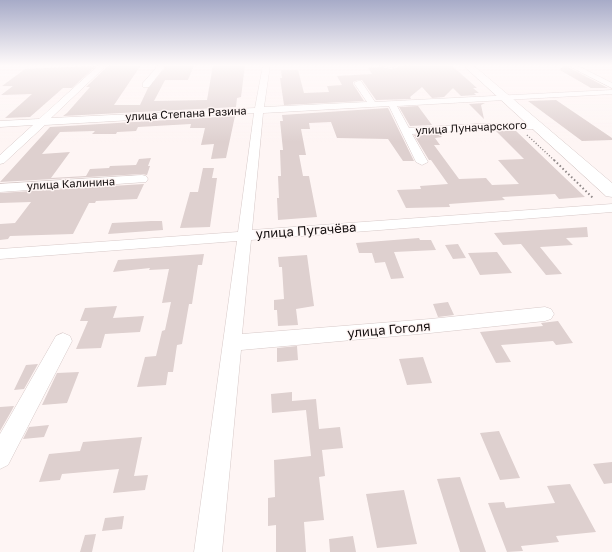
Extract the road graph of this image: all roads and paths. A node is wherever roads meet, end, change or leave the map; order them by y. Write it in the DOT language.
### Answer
graph roads {
  1 [pos="75,91"];
  2 [pos="262,91"];
  3 [pos="363,91"];
  4 [pos="498,91"];
  5 [pos="612,92"];
  6 [pos="505,97"];
  7 [pos="392,104"];
  8 [pos="373,105"];
  9 [pos="259,111"];
  10 [pos="42,121"];
  11 [pos="0,124"];
  12 [pos="517,126"];
  13 [pos="536,126"];
  14 [pos="406,131"];
  15 [pos="0,161"];
  16 [pos="422,162"];
  17 [pos="142,179"];
  18 [pos="0,188"];
  19 [pos="612,192"];
  20 [pos="608,209"];
  21 [pos="246,235"];
  22 [pos="0,254"];
  23 [pos="545,314"];
  24 [pos="63,341"];
  25 [pos="233,343"];
  26 [pos="0,457"];
  27 [pos="208,552"];
  1 -- 10 [label="street"];
  2 -- 9 [label="street"];
  3 -- 8 [label="street"];
  4 -- 6 [label="main road, улица Луначарского"];
  5 -- 6 [label="street, улица Степана Разина"];
  6 -- 7 [label="street, улица Степана Разина"];
  6 -- 13 [label="main road, улица Луначарского"];
  7 -- 8 [label="street, улица Степана Разина"];
  7 -- 14 [label="street"];
  8 -- 9 [label="street, улица Степана Разина"];
  9 -- 10 [label="street, улица Степана Разина"];
  9 -- 21 [label="street"];
  10 -- 11 [label="street, улица Степана Разина"];
  10 -- 15 [label="street"];
  12 -- 13 [label="street, улица Луначарского"];
  12 -- 14 [label="street, улица Луначарского"];
  12 -- 20 [label="path"];
  13 -- 19 [label="main road, улица Луначарского"];
  14 -- 16 [label="street"];
  17 -- 18 [label="street, улица Калинина"];
  20 -- 21 [label="street, улица Пугачёва"];
  21 -- 22 [label="street, улица Пугачёва"];
  21 -- 25 [label="street"];
  23 -- 25 [label="street, улица Гоголя"];
  24 -- 26 [label="street"];
  25 -- 27 [label="street"];
}
